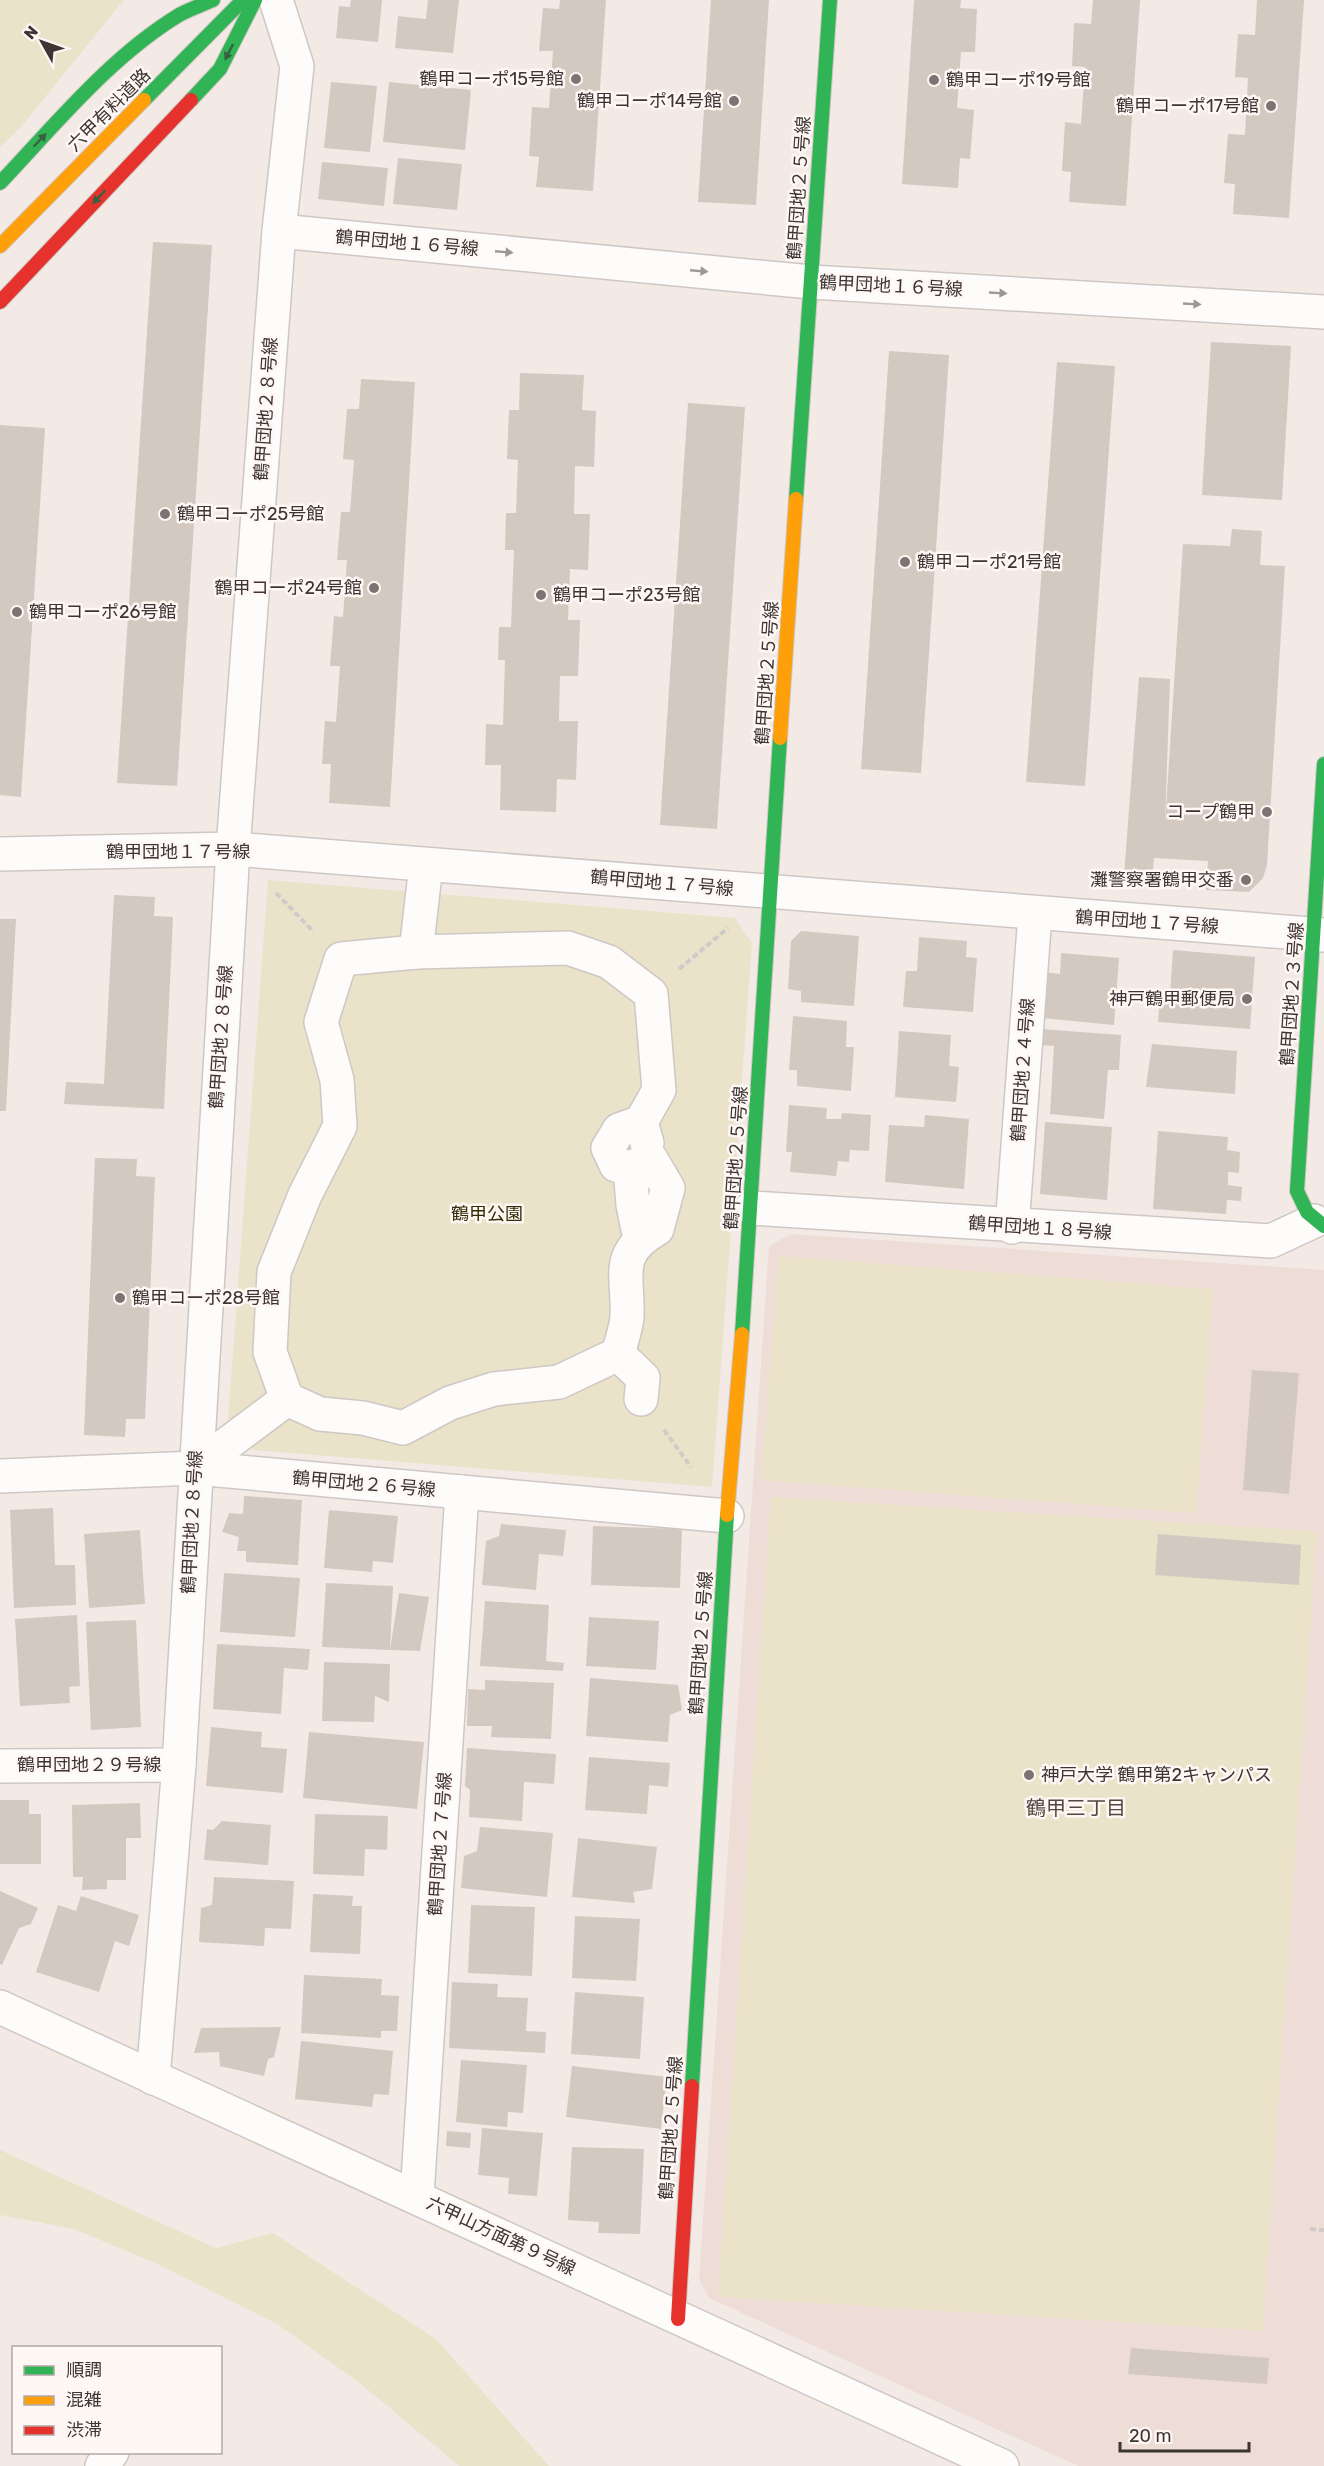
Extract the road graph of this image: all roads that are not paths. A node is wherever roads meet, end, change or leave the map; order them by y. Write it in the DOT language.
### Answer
graph roads {
  1 [pos="213,0"];
  2 [pos="243,0"];
  3 [pos="255,0"];
  4 [pos="276,0"];
  5 [pos="830,0"];
  6 [pos="0,183"];
  7 [pos="279,231"];
  8 [pos="0,246"];
  9 [pos="811,282"];
  10 [pos="0,302"];
  11 [pos="1324,312"];
  12 [pos="1324,764"];
  13 [pos="233,849"];
  14 [pos="0,854"];
  15 [pos="426,865"];
  16 [pos="770,892"];
  17 [pos="1035,914"];
  18 [pos="1320,935"];
  19 [pos="416,952"];
  20 [pos="752,1208"];
  21 [pos="1319,1224"];
  22 [pos="1012,1227"];
  23 [pos="618,1354"];
  24 [pos="287,1399"];
  25 [pos="641,1399"];
  26 [pos="195,1468"];
  27 [pos="0,1476"];
  28 [pos="462,1492"];
  29 [pos="727,1516"];
  30 [pos="179,1765"];
  31 [pos="0,1766"];
  32 [pos="0,2007"];
  33 [pos="153,2078"];
  34 [pos="417,2196"];
  35 [pos="678,2319"];
  36 [pos="1002,2466"];
  6 -- 1 [label="street, one-way"];
  2 -- 8 [label="street, 六甲有料道路"];
  3 -- 10 [label="street, one-way"];
  4 -- 7 [label="street, 鶴甲団地２８号線"];
  5 -- 9 [label="street, 鶴甲団地２５号線"];
  7 -- 9 [label="street, 鶴甲団地１６号線, one-way"];
  7 -- 13 [label="street, 鶴甲団地２８号線"];
  9 -- 11 [label="street, 鶴甲団地１６号線, one-way"];
  9 -- 16 [label="street, 鶴甲団地２５号線"];
  12 -- 18 [label="street, 鶴甲団地２３号線"];
  13 -- 14 [label="street, 鶴甲団地１７号線"];
  13 -- 15 [label="street, 鶴甲団地１７号線"];
  13 -- 26 [label="street, 鶴甲団地２８号線"];
  15 -- 16 [label="street, 鶴甲団地１７号線"];
  15 -- 19 [label="street"];
  16 -- 17 [label="street, 鶴甲団地１７号線"];
  16 -- 20 [label="street, 鶴甲団地２５号線"];
  17 -- 18 [label="street, 鶴甲団地１７号線"];
  17 -- 22 [label="street, 鶴甲団地２４号線"];
  18 -- 21 [label="street, 鶴甲団地２３号線"];
  19 -- 23 [label="street"];
  19 -- 24 [label="street"];
  20 -- 22 [label="street, 鶴甲団地１８号線"];
  20 -- 29 [label="street, 鶴甲団地２５号線"];
  21 -- 22 [label="street, 鶴甲団地１８号線"];
  23 -- 24 [label="street"];
  23 -- 25 [label="street"];
  24 -- 26 [label="street"];
  26 -- 27 [label="street, 鶴甲団地２６号線"];
  26 -- 28 [label="street, 鶴甲団地２６号線"];
  26 -- 30 [label="street, 鶴甲団地２８号線"];
  28 -- 29 [label="street, 鶴甲団地２６号線"];
  28 -- 34 [label="street, 鶴甲団地２７号線"];
  29 -- 35 [label="street, 鶴甲団地２５号線"];
  30 -- 31 [label="street, 鶴甲団地２９号線"];
  30 -- 33 [label="street, 鶴甲団地２８号線"];
  32 -- 33 [label="street, 六甲山方面第９号線"];
  33 -- 34 [label="street, 六甲山方面第９号線"];
  34 -- 35 [label="street, 六甲山方面第９号線"];
  35 -- 36 [label="street, 六甲山方面第９号線"];
}
